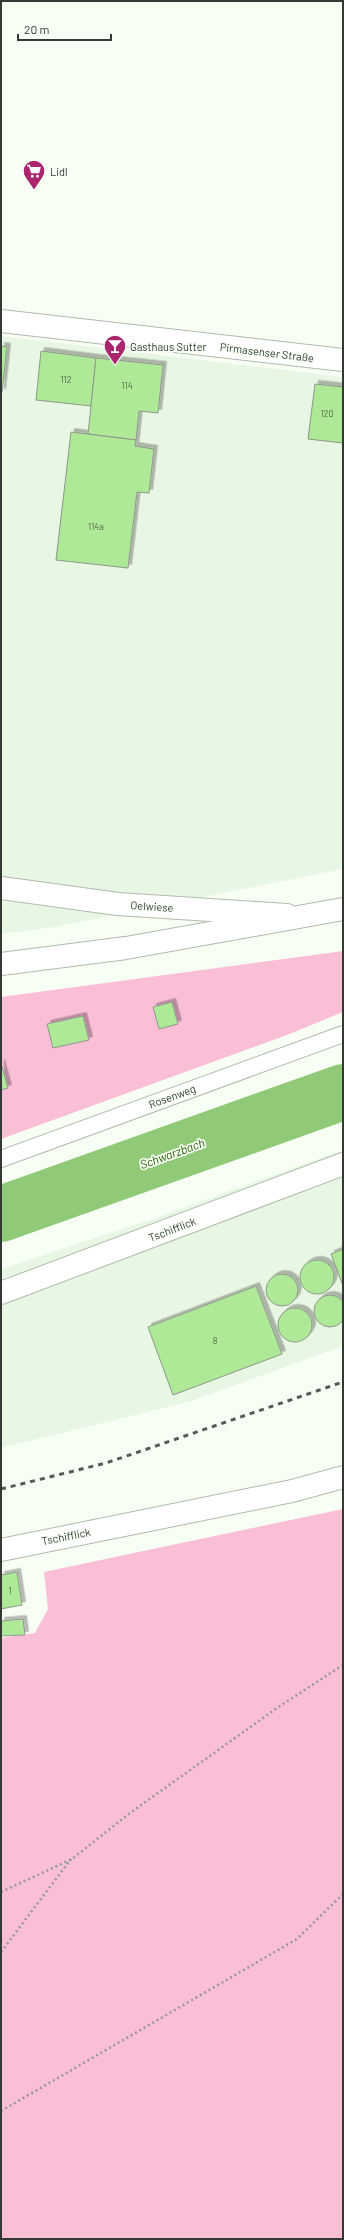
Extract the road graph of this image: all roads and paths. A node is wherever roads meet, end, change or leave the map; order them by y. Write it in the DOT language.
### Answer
graph roads {
  1 [pos="1,321"];
  2 [pos="343,360"];
  3 [pos="1,888"];
  4 [pos="343,909"];
  5 [pos="304,916"];
  6 [pos="1,964"];
  7 [pos="343,1034"];
  8 [pos="1,1159"];
  9 [pos="343,1164"];
  10 [pos="1,1292"];
  11 [pos="343,1477"];
  12 [pos="1,1550"];
  13 [pos="343,1665"];
  14 [pos="72,1859"];
  15 [pos="1,1892"];
  16 [pos="343,1894"];
  17 [pos="1,1952"];
  18 [pos="1,2111"];
  1 -- 2 [label="street, Pirmasenser Straße"];
  3 -- 5 [label="street, Oelwiese"];
  4 -- 5 [label="street"];
  5 -- 6 [label="street"];
  7 -- 8 [label="lane, Rosenweg"];
  9 -- 10 [label="street, Tschifflick"];
  11 -- 12 [label="street, Tschifflick"];
  13 -- 14 [label="path"];
  14 -- 15 [label="path"];
  14 -- 17 [label="path"];
  16 -- 18 [label="path"];
}
